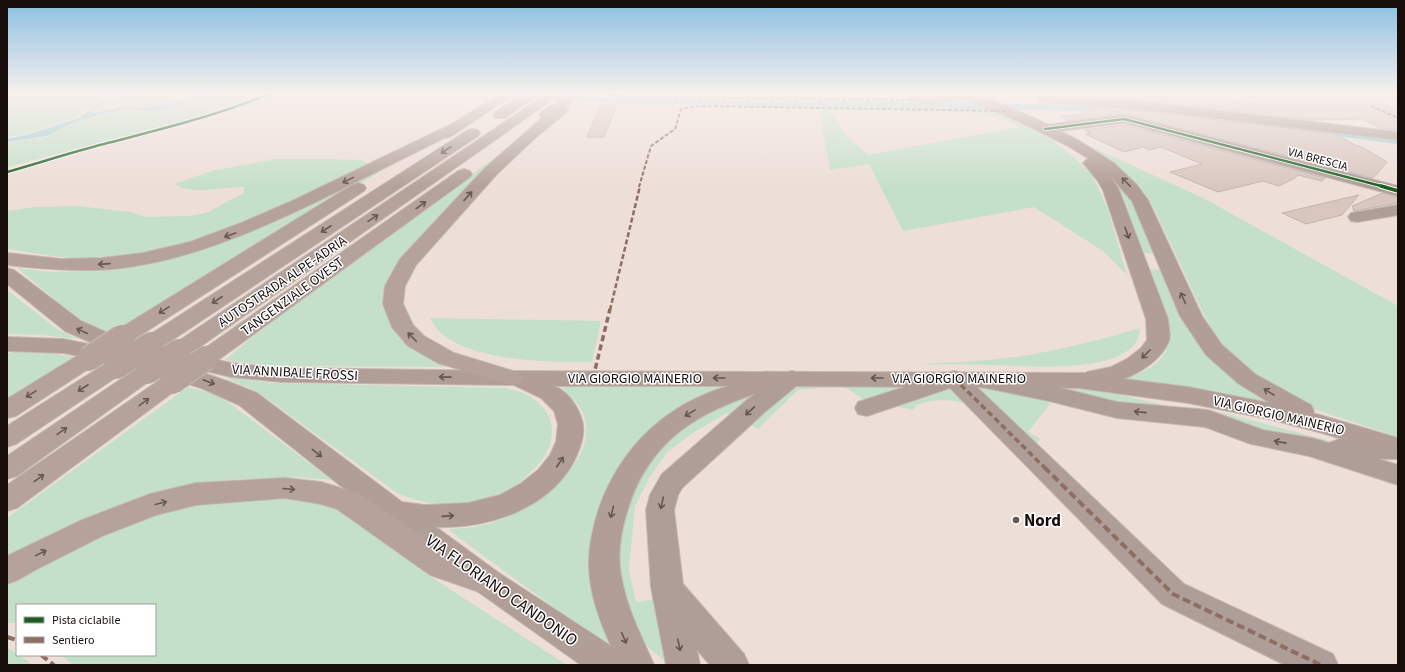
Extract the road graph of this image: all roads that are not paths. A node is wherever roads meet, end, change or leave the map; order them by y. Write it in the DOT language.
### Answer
graph roads {
  1 [pos="463,124"];
  2 [pos="502,124"];
  3 [pos="506,124"];
  4 [pos="510,124"];
  5 [pos="544,124"];
  6 [pos="1035,124"];
  7 [pos="1082,124"];
  8 [pos="1144,124"];
  9 [pos="1300,124"];
  10 [pos="458,126"];
  11 [pos="1045,129"];
  12 [pos="1398,136"];
  13 [pos="1398,191"];
  14 [pos="1398,210"];
  15 [pos="1357,216"];
  16 [pos="7,259"];
  17 [pos="1136,260"];
  18 [pos="1168,263"];
  19 [pos="7,274"];
  20 [pos="7,344"];
  21 [pos="512,378"];
  22 [pos="792,378"];
  23 [pos="963,378"];
  24 [pos="1079,380"];
  25 [pos="1128,386"];
  26 [pos="867,408"];
  27 [pos="7,410"];
  28 [pos="1208,419"];
  29 [pos="1327,425"];
  30 [pos="7,438"];
  31 [pos="1312,447"];
  32 [pos="1391,448"];
  33 [pos="7,469"];
  34 [pos="1398,475"];
  35 [pos="7,500"];
  36 [pos="395,513"];
  37 [pos="7,572"];
  38 [pos="488,582"];
  39 [pos="667,587"];
  40 [pos="610,665"];
  41 [pos="637,665"];
  42 [pos="683,665"];
  43 [pos="732,665"];
  44 [pos="1321,665"];
  1 -- 10 [label="highway"];
  2 -- 30 [label="highway, AUTOSTRADA ALPE-ADRIA, one-way, bridge"];
  33 -- 3 [label="highway, AUTOSTRADA ALPE-ADRIA, one-way, bridge"];
  35 -- 4 [label="highway, TANGENZIALE OVEST, one-way, bridge"];
  21 -- 5 [label="highway, one-way"];
  6 -- 11 [label="main road"];
  7 -- 11 [label="street, VIA BRESCIA"];
  8 -- 13 [label="street, VIA BRESCIA"];
  9 -- 12 [label="street"];
  10 -- 16 [label="highway, one-way"];
  10 -- 27 [label="highway, one-way, bridge"];
  11 -- 17 [label="main road, one-way"];
  18 -- 11 [label="main road, one-way"];
  14 -- 15 [label="street"];
  17 -- 18 [label="main road"];
  17 -- 24 [label="main road, one-way"];
  29 -- 18 [label="main road, one-way"];
  21 -- 19 [label="main road, VIA ANNIBALE FROSSI, one-way"];
  20 -- 36 [label="main road, VIA ANNIBALE FROSSI, one-way"];
  22 -- 21 [label="main road, VIA GIORGIO MAINERIO, one-way"];
  36 -- 21 [label="main road, one-way"];
  23 -- 22 [label="main road, VIA GIORGIO MAINERIO, one-way"];
  22 -- 39 [label="street, one-way"];
  22 -- 41 [label="main road, one-way"];
  23 -- 24 [label="main road, VIA GIORGIO MAINERIO"];
  23 -- 26 [label="street"];
  28 -- 23 [label="street, one-way"];
  23 -- 44 [label="street"];
  24 -- 25 [label="main road, VIA GIORGIO MAINERIO"];
  25 -- 28 [label="street"];
  25 -- 29 [label="main road, VIA GIORGIO MAINERIO"];
  31 -- 28 [label="street, one-way"];
  29 -- 32 [label="main road, VIA GIORGIO MAINERIO"];
  31 -- 32 [label="street"];
  31 -- 34 [label="street"];
  36 -- 38 [label="main road, VIA FLORIANO CANDONIO"];
  37 -- 38 [label="highway, one-way"];
  38 -- 40 [label="main road, VIA FLORIANO CANDONIO"];
  39 -- 42 [label="street, one-way"];
  39 -- 43 [label="street"];
}
